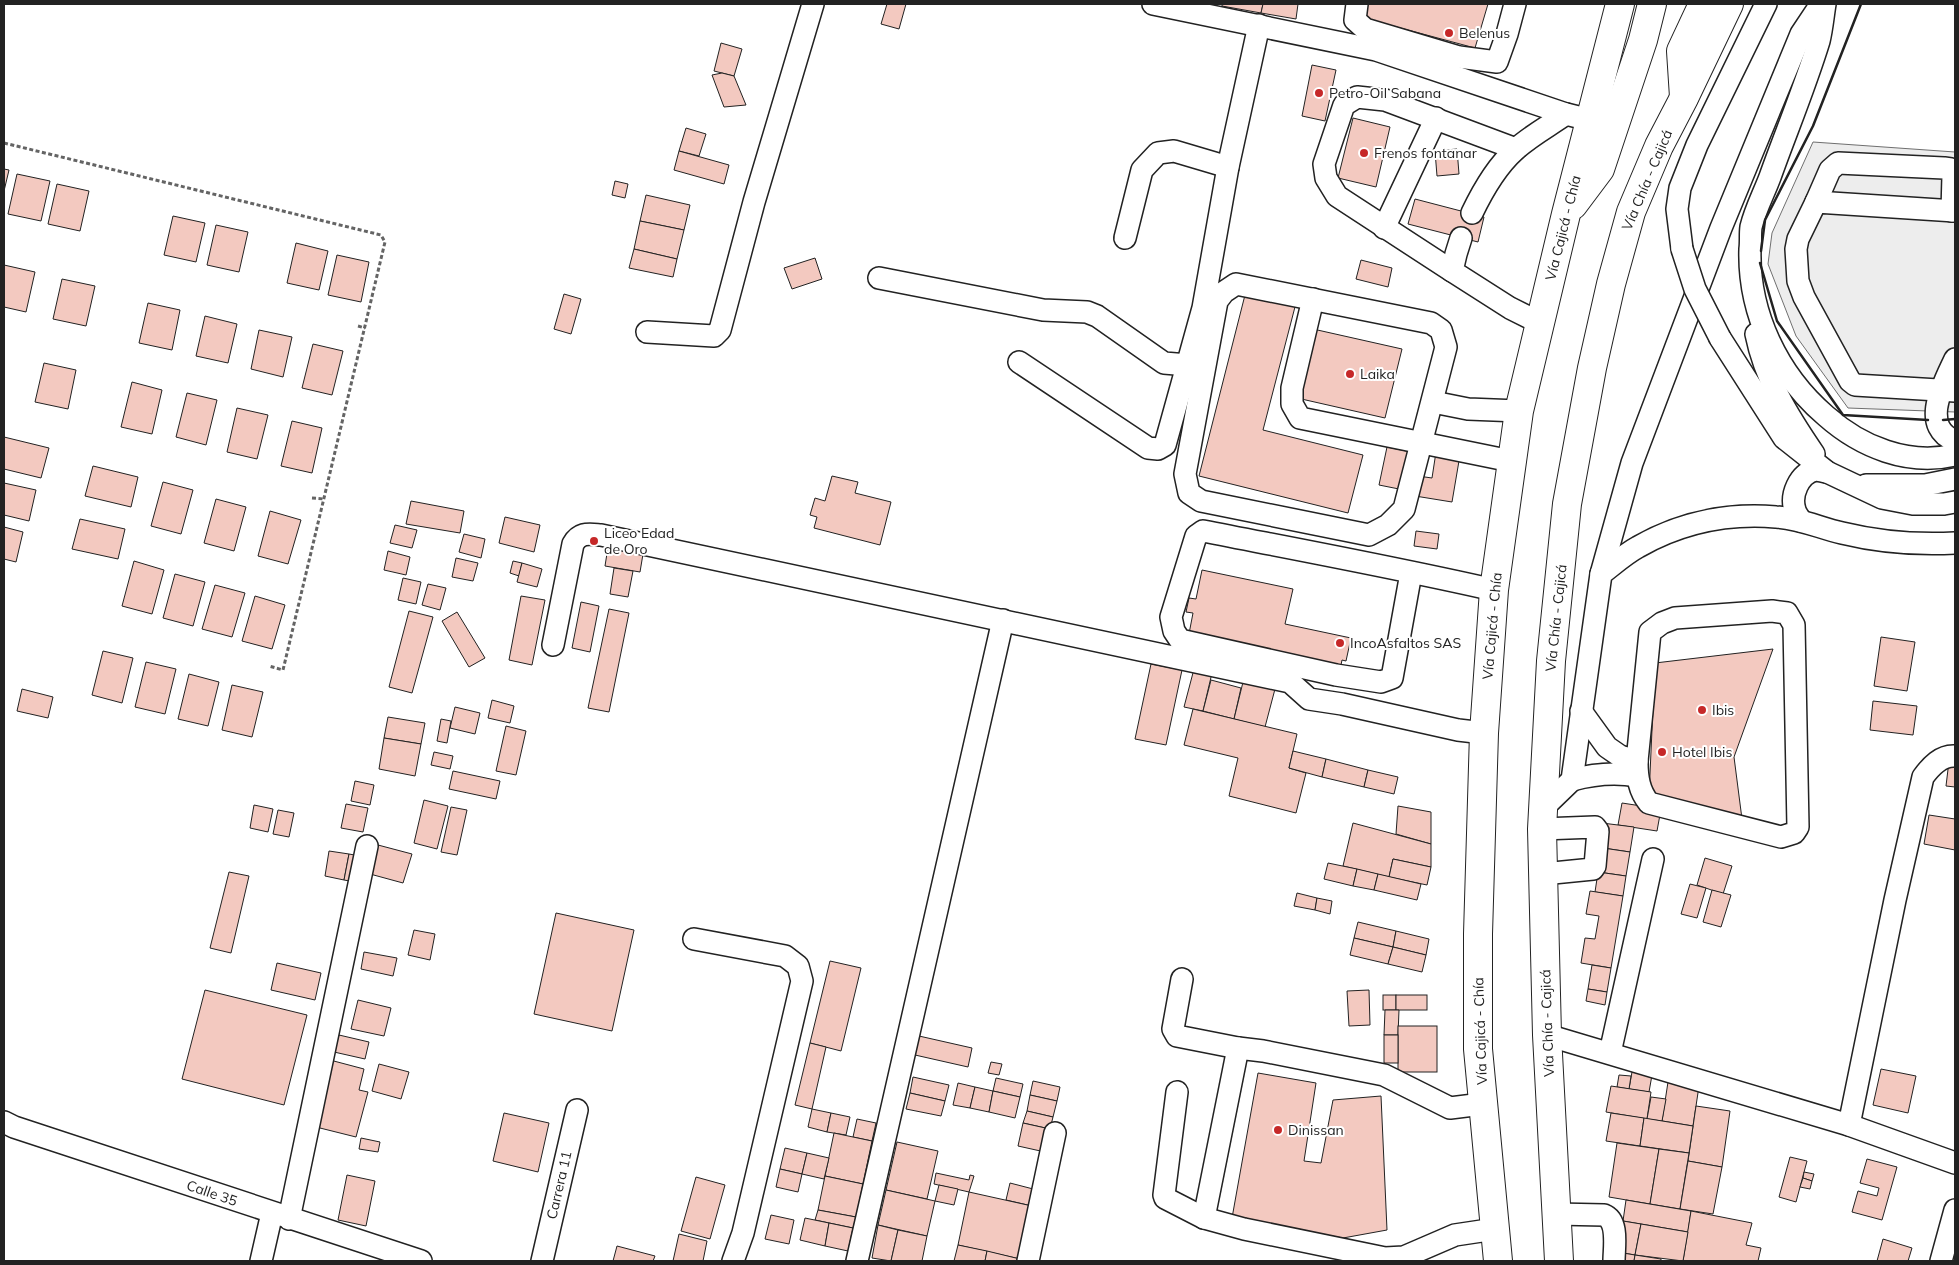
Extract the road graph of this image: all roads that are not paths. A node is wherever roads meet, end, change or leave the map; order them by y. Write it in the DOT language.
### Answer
graph roads {
  1 [pos="813,4"];
  2 [pos="1153,4"];
  3 [pos="1357,4"];
  4 [pos="1515,4"];
  5 [pos="1620,4"];
  6 [pos="1652,4"];
  7 [pos="1703,4"];
  8 [pos="1729,4"];
  9 [pos="1766,4"];
  10 [pos="1823,4"];
  11 [pos="1259,26"];
  12 [pos="1449,64"];
  13 [pos="1684,98"];
  14 [pos="1578,117"];
  15 [pos="1436,118"];
  16 [pos="1516,149"];
  17 [pos="1228,167"];
  18 [pos="1816,202"];
  19 [pos="1953,211"];
  20 [pos="1472,213"];
  21 [pos="1566,214"];
  22 [pos="1384,228"];
  23 [pos="1124,238"];
  24 [pos="1462,238"];
  25 [pos="1750,264"];
  26 [pos="1452,271"];
  27 [pos="879,278"];
  28 [pos="1313,299"];
  29 [pos="1540,323"];
  30 [pos="647,332"];
  31 [pos="1955,359"];
  32 [pos="1020,362"];
  33 [pos="1188,365"];
  34 [pos="1948,390"];
  35 [pos="1433,402"];
  36 [pos="1519,411"];
  37 [pos="1423,442"];
  38 [pos="1955,442"];
  39 [pos="1955,455"];
  40 [pos="1511,461"];
  41 [pos="1828,472"];
  42 [pos="1955,479"];
  43 [pos="1854,486"];
  44 [pos="1955,502"];
  45 [pos="1802,521"];
  46 [pos="1955,543"];
  47 [pos="1411,573"];
  48 [pos="1601,574"];
  49 [pos="1494,590"];
  50 [pos="1003,620"];
  51 [pos="553,645"];
  52 [pos="1581,711"];
  53 [pos="1484,733"];
  54 [pos="1955,756"];
  55 [pos="1637,768"];
  56 [pos="1572,780"];
  57 [pos="1543,818"];
  58 [pos="367,846"];
  59 [pos="1653,859"];
  60 [pos="1543,874"];
  61 [pos="694,939"];
  62 [pos="1182,979"];
  63 [pos="1546,1035"];
  64 [pos="1238,1048"];
  65 [pos="1610,1053"];
  66 [pos="1177,1092"];
  67 [pos="1482,1104"];
  68 [pos="577,1110"];
  69 [pos="4,1122"];
  70 [pos="1849,1125"];
  71 [pos="1055,1133"];
  72 [pos="1955,1163"];
  73 [pos="1955,1210"];
  74 [pos="1556,1214"];
  75 [pos="280,1216"];
  76 [pos="1204,1218"];
  77 [pos="1494,1229"];
  78 [pos="261,1261"];
  79 [pos="421,1261"];
  80 [pos="542,1261"];
  81 [pos="733,1261"];
  82 [pos="857,1261"];
  83 [pos="1028,1261"];
  84 [pos="1498,1261"];
  85 [pos="1559,1261"];
  86 [pos="1614,1261"];
  87 [pos="1941,1261"];
  1 -- 30 [label="street"];
  2 -- 11 [label="street"];
  3 -- 12 [label="street"];
  4 -- 12 [label="street"];
  5 -- 14 [label="highway, Vía Cajicá - Chía"];
  6 -- 21 [label="highway"];
  7 -- 13 [label="highway"];
  8 -- 13 [label="highway, Vía Chía - Cajicá"];
  9 -- 41 [label="street, bridge"];
  10 -- 25 [label="street"];
  10 -- 48 [label="street"];
  11 -- 12 [label="street"];
  11 -- 17 [label="street"];
  12 -- 14 [label="street"];
  13 -- 57 [label="highway, Vía Chía - Cajicá"];
  14 -- 16 [label="street"];
  14 -- 21 [label="highway, Vía Cajicá - Chía"];
  15 -- 16 [label="street"];
  15 -- 22 [label="street"];
  15 -- 22 [label="street"];
  16 -- 20 [label="street"];
  17 -- 23 [label="street"];
  17 -- 33 [label="street"];
  18 -- 19 [label="street"];
  18 -- 19 [label="street"];
  18 -- 34 [label="street"];
  21 -- 29 [label="highway, Vía Cajicá - Chía"];
  22 -- 26 [label="street"];
  24 -- 26 [label="street"];
  25 -- 39 [label="street"];
  25 -- 41 [label="street"];
  26 -- 29 [label="street"];
  27 -- 33 [label="street"];
  28 -- 35 [label="street"];
  28 -- 37 [label="street"];
  28 -- 37 [label="street"];
  29 -- 36 [label="highway, Vía Cajicá - Chía"];
  31 -- 34 [label="street"];
  32 -- 33 [label="street"];
  34 -- 38 [label="street"];
  35 -- 36 [label="street"];
  35 -- 37 [label="street"];
  36 -- 40 [label="highway, Vía Cajicá - Chía"];
  37 -- 40 [label="street"];
  40 -- 49 [label="highway, Vía Cajicá - Chía"];
  41 -- 43 [label="street"];
  41 -- 45 [label="street"];
  42 -- 43 [label="street"];
  43 -- 44 [label="street"];
  45 -- 46 [label="street"];
  45 -- 48 [label="street"];
  47 -- 47 [label="street"];
  47 -- 49 [label="street"];
  48 -- 52 [label="street"];
  49 -- 53 [label="highway, Vía Cajicá - Chía"];
  50 -- 51 [label="street"];
  50 -- 53 [label="street"];
  50 -- 82 [label="street"];
  52 -- 55 [label="street"];
  52 -- 56 [label="street"];
  53 -- 67 [label="highway, Vía Cajicá - Chía"];
  54 -- 70 [label="street"];
  55 -- 55 [label="street"];
  55 -- 56 [label="street"];
  56 -- 57 [label="street"];
  57 -- 60 [label="highway, Vía Chía - Cajicá"];
  57 -- 60 [label="street"];
  58 -- 75 [label="street"];
  59 -- 65 [label="street"];
  60 -- 63 [label="highway, Vía Chía - Cajicá"];
  61 -- 81 [label="street"];
  62 -- 64 [label="street"];
  63 -- 65 [label="street"];
  63 -- 74 [label="highway, Vía Chía - Cajicá"];
  64 -- 67 [label="street"];
  64 -- 76 [label="street"];
  65 -- 70 [label="street"];
  66 -- 76 [label="street"];
  67 -- 77 [label="highway, Vía Cajicá - Chía"];
  68 -- 80 [label="street, Carrera 11"];
  69 -- 75 [label="street, Calle 35"];
  70 -- 72 [label="street"];
  71 -- 83 [label="street"];
  73 -- 87 [label="street"];
  74 -- 85 [label="highway, Vía Chía - Cajicá"];
  74 -- 86 [label="street"];
  75 -- 78 [label="street"];
  75 -- 79 [label="street, Calle 35"];
  76 -- 77 [label="street"];
  77 -- 84 [label="highway, Vía Cajicá - Chía"];
}
